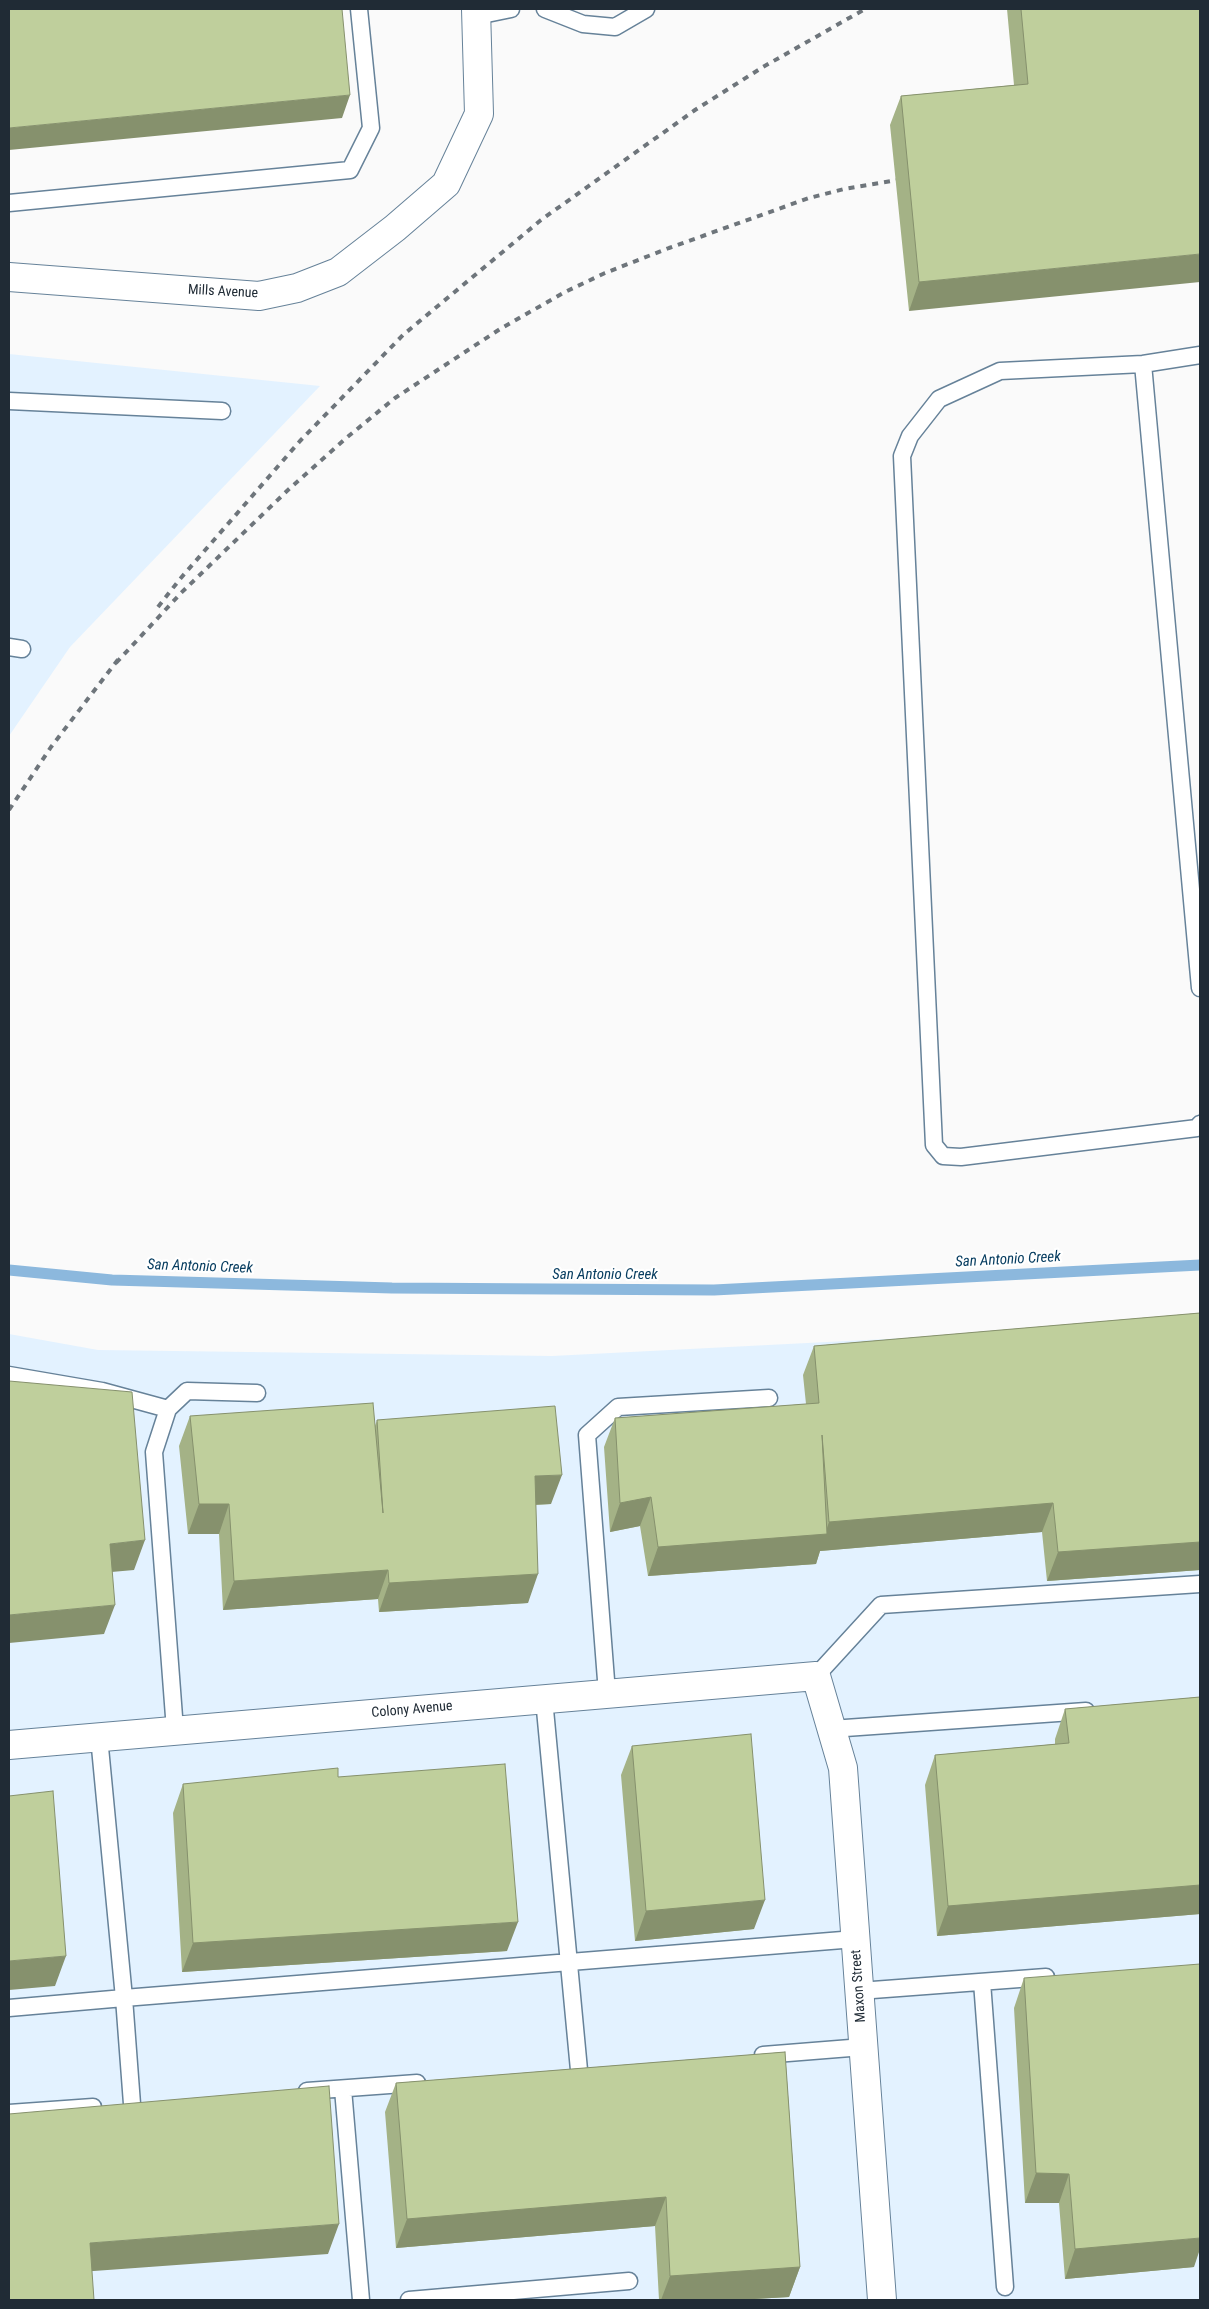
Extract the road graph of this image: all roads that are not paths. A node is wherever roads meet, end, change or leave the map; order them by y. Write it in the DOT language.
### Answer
graph roads {
  1 [pos="359,9"];
  2 [pos="511,9"];
  3 [pos="545,9"];
  4 [pos="646,9"];
  5 [pos="476,12"];
  6 [pos="9,203"];
  7 [pos="9,277"];
  8 [pos="1200,355"];
  9 [pos="1143,364"];
  10 [pos="9,401"];
  11 [pos="222,411"];
  12 [pos="1200,988"];
  13 [pos="1200,1124"];
  14 [pos="9,1375"];
  15 [pos="257,1393"];
  16 [pos="769,1398"];
  17 [pos="168,1409"];
  18 [pos="1200,1584"];
  19 [pos="816,1676"];
  20 [pos="607,1693"];
  21 [pos="544,1699"];
  22 [pos="1103,1710"];
  23 [pos="831,1729"];
  24 [pos="175,1730"];
  25 [pos="99,1737"];
  26 [pos="9,1745"];
  27 [pos="855,1939"];
  28 [pos="569,1962"];
  29 [pos="1062,1976"];
  30 [pos="982,1982"];
  31 [pos="859,1991"];
  32 [pos="124,1998"];
  33 [pos="9,2008"];
  34 [pos="863,2047"];
  35 [pos="746,2057"];
  36 [pos="598,2068"];
  37 [pos="579,2070"];
  38 [pos="559,2072"];
  39 [pos="431,2082"];
  40 [pos="343,2088"];
  41 [pos="295,2092"];
  42 [pos="151,2103"];
  43 [pos="132,2104"];
  44 [pos="9,2113"];
  45 [pos="629,2281"];
  46 [pos="1005,2287"];
  47 [pos="361,2300"];
  48 [pos="409,2300"];
  49 [pos="882,2300"];
  1 -- 6 [label="lane"];
  2 -- 5 [label="lane"];
  3 -- 4 [label="lane"];
  5 -- 7 [label="street, Mills Avenue"];
  8 -- 9 [label="lane"];
  9 -- 12 [label="lane"];
  9 -- 13 [label="lane"];
  10 -- 11 [label="lane"];
  14 -- 17 [label="lane"];
  15 -- 17 [label="lane"];
  16 -- 20 [label="lane"];
  17 -- 24 [label="lane"];
  18 -- 19 [label="lane"];
  19 -- 20 [label="street, Colony Avenue"];
  19 -- 23 [label="street, Maxon Street"];
  20 -- 21 [label="street, Colony Avenue"];
  21 -- 24 [label="street, Colony Avenue"];
  21 -- 28 [label="lane"];
  22 -- 23 [label="lane"];
  23 -- 27 [label="street, Maxon Street"];
  24 -- 25 [label="street, Colony Avenue"];
  25 -- 26 [label="street, Colony Avenue"];
  25 -- 32 [label="lane"];
  27 -- 28 [label="lane"];
  27 -- 31 [label="street, Maxon Street"];
  28 -- 32 [label="lane"];
  28 -- 37 [label="lane"];
  29 -- 30 [label="lane"];
  30 -- 31 [label="lane"];
  30 -- 46 [label="lane"];
  31 -- 34 [label="street, Maxon Street"];
  32 -- 33 [label="lane"];
  32 -- 43 [label="lane"];
  34 -- 35 [label="lane"];
  34 -- 49 [label="street, Maxon Street"];
  36 -- 37 [label="lane"];
  37 -- 38 [label="lane"];
  39 -- 40 [label="lane"];
  40 -- 41 [label="lane"];
  40 -- 47 [label="lane"];
  42 -- 43 [label="lane"];
  43 -- 44 [label="lane"];
  45 -- 48 [label="lane"];
}
